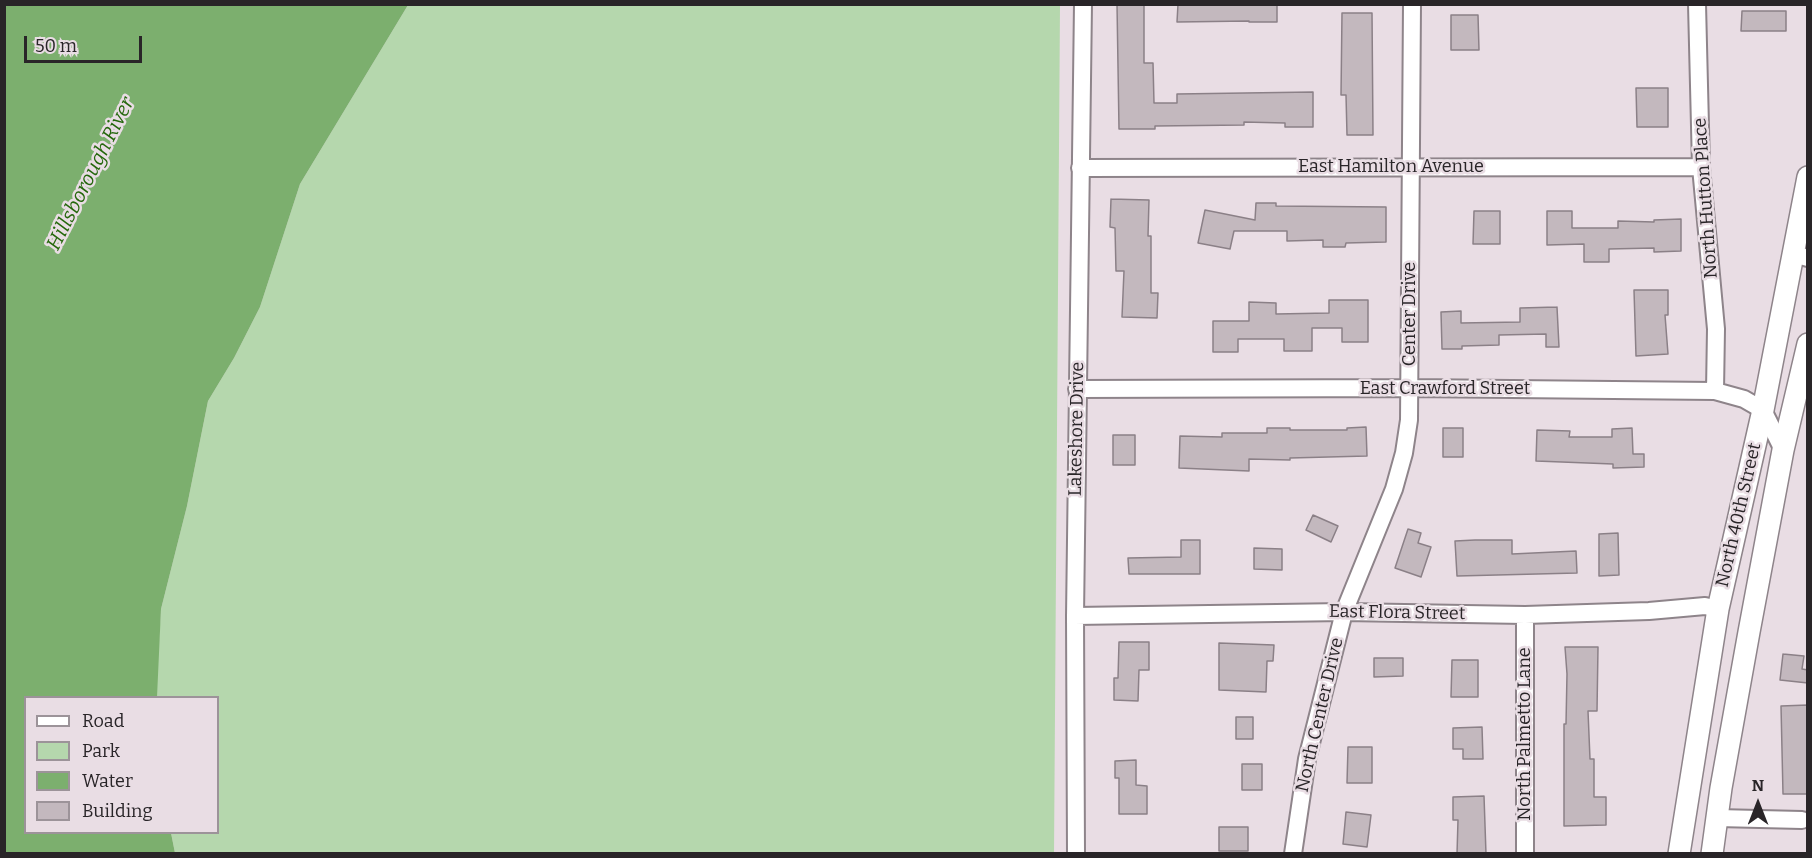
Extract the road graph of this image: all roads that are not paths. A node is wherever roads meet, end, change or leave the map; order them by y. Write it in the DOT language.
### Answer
graph roads {
  1 [pos="1083,4"];
  2 [pos="1412,4"];
  3 [pos="1697,4"];
  4 [pos="1701,166"];
  5 [pos="1411,167"];
  6 [pos="1080,168"];
  7 [pos="1808,177"];
  8 [pos="1800,256"];
  9 [pos="1808,344"];
  10 [pos="1410,388"];
  11 [pos="1077,389"];
  12 [pos="1715,391"];
  13 [pos="1763,410"];
  14 [pos="1783,450"];
  15 [pos="1718,609"];
  16 [pos="1344,612"];
  17 [pos="1525,615"];
  18 [pos="1076,616"];
  19 [pos="1717,818"];
  20 [pos="1802,820"];
  21 [pos="1076,854"];
  22 [pos="1293,854"];
  23 [pos="1525,854"];
  24 [pos="1679,854"];
  25 [pos="1712,854"];
  1 -- 6 [label="street, Lakeshore Drive"];
  2 -- 5 [label="street, Center Drive"];
  3 -- 4 [label="street, North Hutton Place"];
  4 -- 5 [label="street, East Hamilton Avenue"];
  4 -- 12 [label="street, North Hutton Place"];
  5 -- 6 [label="street, East Hamilton Avenue"];
  5 -- 10 [label="street, Center Drive"];
  6 -- 11 [label="street, Lakeshore Drive"];
  7 -- 8 [label="main road, North 40th Street"];
  8 -- 13 [label="main road, North 40th Street"];
  9 -- 14 [label="main road, North 40th Street"];
  10 -- 11 [label="street, East Crawford Street"];
  10 -- 12 [label="street, East Crawford Street"];
  10 -- 16 [label="street, Center Drive"];
  11 -- 18 [label="street, Lakeshore Drive"];
  12 -- 13 [label="street, East Crawford Street"];
  13 -- 14 [label="street"];
  13 -- 15 [label="main road, North 40th Street"];
  14 -- 19 [label="main road, North 40th Street"];
  15 -- 17 [label="street, East Flora Street"];
  15 -- 24 [label="main road, North 40th Street"];
  16 -- 17 [label="street, East Flora Street"];
  16 -- 18 [label="street, East Flora Street"];
  16 -- 22 [label="street, North Center Drive"];
  17 -- 23 [label="street, North Palmetto Lane"];
  18 -- 21 [label="street, Lakeshore Drive"];
  19 -- 20 [label="street"];
  19 -- 25 [label="main road, North 40th Street"];
}
